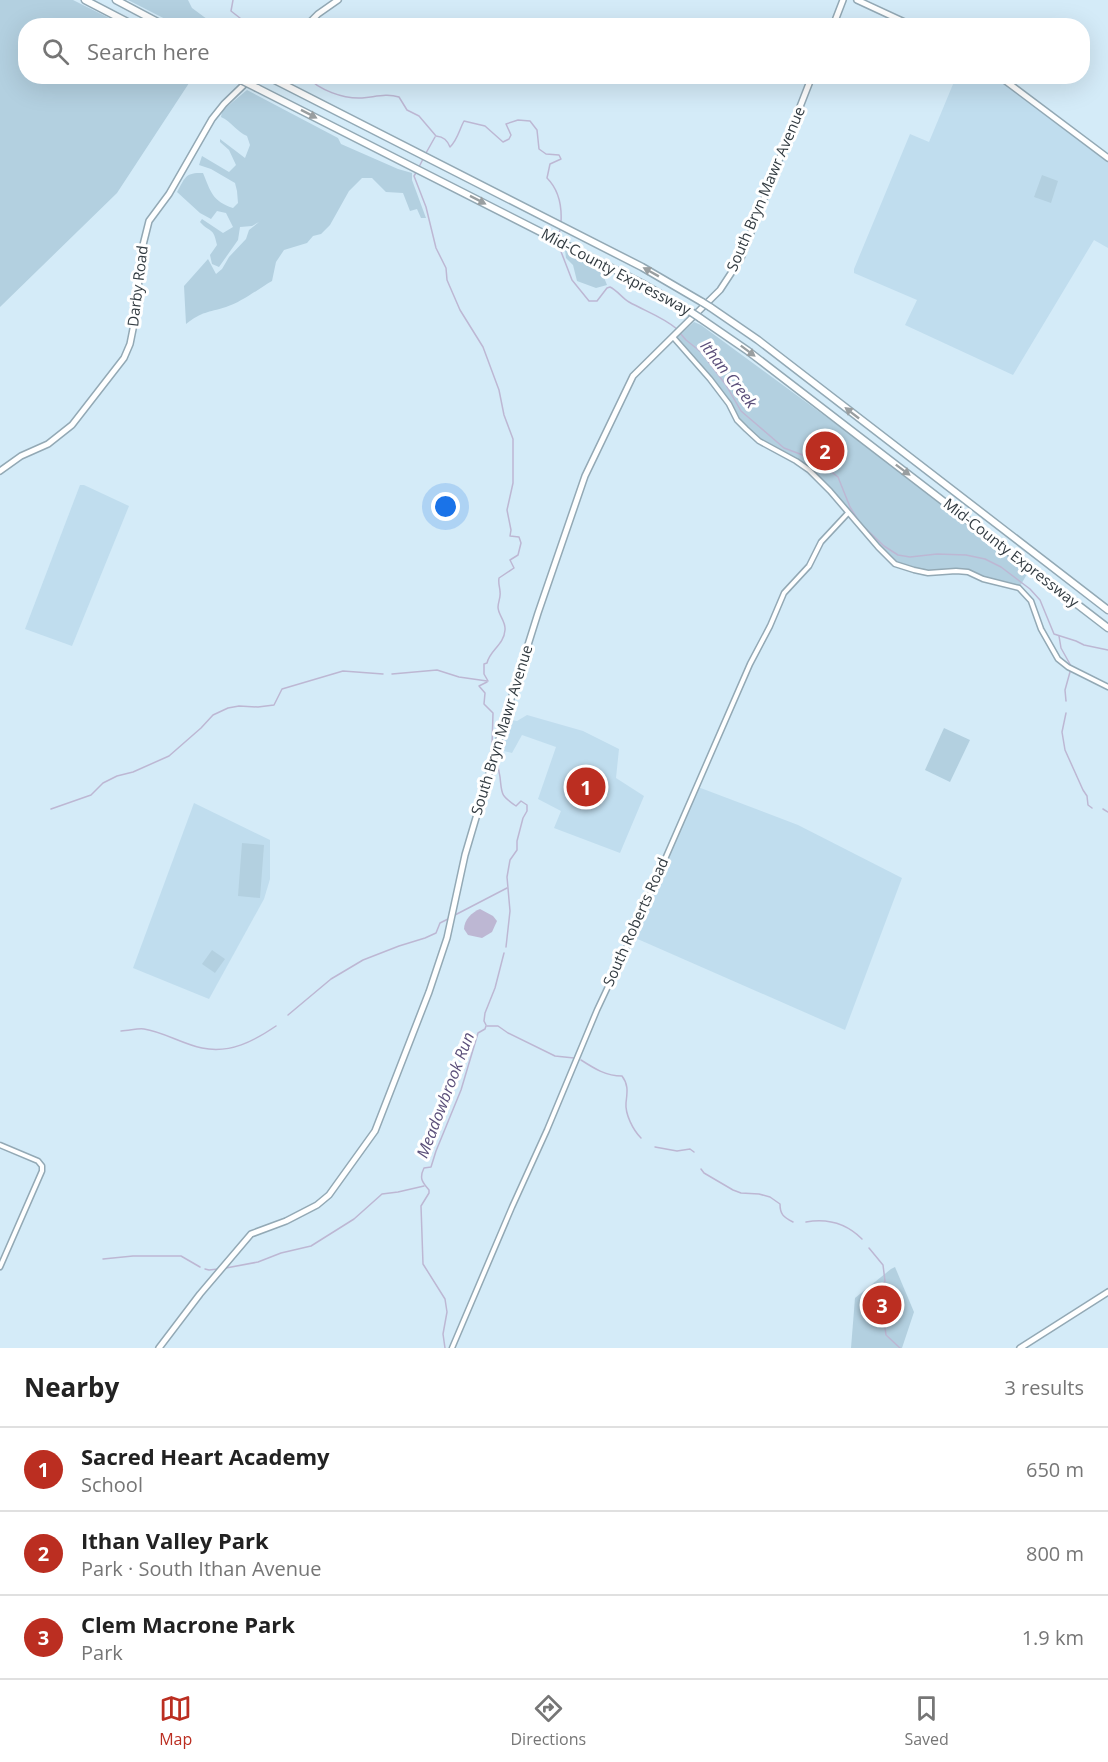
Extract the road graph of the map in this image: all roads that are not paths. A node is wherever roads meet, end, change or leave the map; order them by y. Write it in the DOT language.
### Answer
graph roads {
  1 [pos="85,0"];
  2 [pos="116,0"];
  3 [pos="338,0"];
  4 [pos="843,0"];
  5 [pos="857,0"];
  6 [pos="120,18"];
  7 [pos="150,18"];
  8 [pos="314,18"];
  9 [pos="836,18"];
  10 [pos="896,18"];
  11 [pos="245,84"];
  12 [pos="250,84"];
  13 [pos="282,84"];
  14 [pos="809,84"];
  15 [pos="1010,84"];
  16 [pos="1108,158"];
  17 [pos="676,332"];
  18 [pos="0,471"];
  19 [pos="848,513"];
  20 [pos="1108,610"];
  21 [pos="1108,628"];
  22 [pos="1108,687"];
  23 [pos="0,1145"];
  24 [pos="0,1267"];
  25 [pos="1108,1292"];
  26 [pos="159,1348"];
  27 [pos="452,1348"];
  28 [pos="1020,1348"];
  1 -- 6 [label="highway"];
  2 -- 7 [label="highway"];
  3 -- 8 [label="main road"];
  4 -- 9 [label="main road"];
  5 -- 10 [label="main road"];
  11 -- 18 [label="main road, Darby Road"];
  12 -- 21 [label="highway, Mid-County Expressway, one-way, bridge"];
  20 -- 13 [label="highway, Mid-County Expressway, one-way, bridge"];
  14 -- 17 [label="main road, South Bryn Mawr Avenue"];
  15 -- 16 [label="main road"];
  17 -- 19 [label="street"];
  17 -- 26 [label="main road, South Bryn Mawr Avenue"];
  19 -- 22 [label="street"];
  19 -- 27 [label="street, South Roberts Road"];
  23 -- 24 [label="street"];
  25 -- 28 [label="main road"];
}
